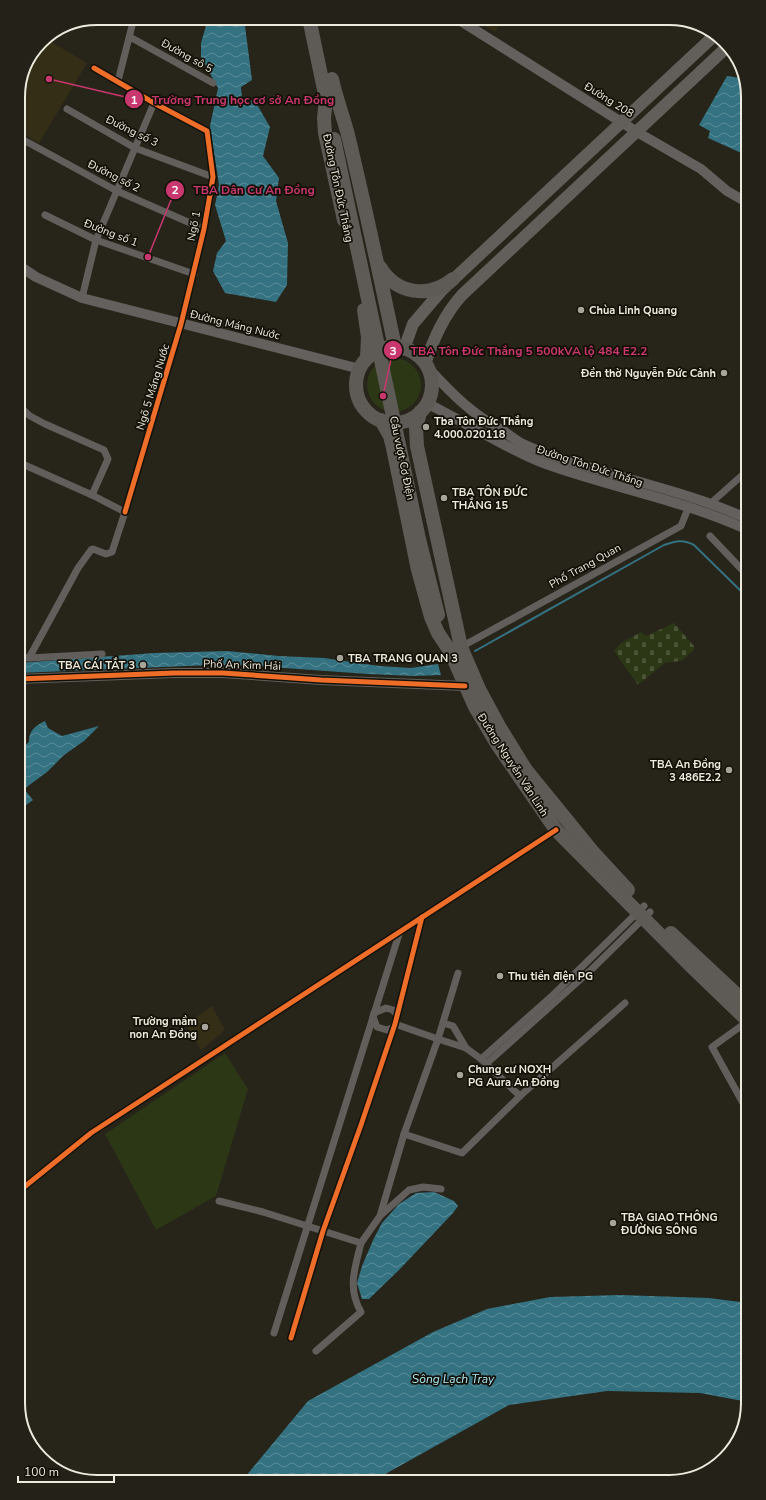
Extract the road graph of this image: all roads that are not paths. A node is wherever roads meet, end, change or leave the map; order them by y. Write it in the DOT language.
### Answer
graph roads {
  1 [pos="133,25"];
  2 [pos="311,25"];
  3 [pos="320,25"];
  4 [pos="467,25"];
  5 [pos="130,37"];
  6 [pos="711,39"];
  7 [pos="724,50"];
  8 [pos="94,68"];
  9 [pos="118,81"];
  10 [pos="213,83"];
  11 [pos="331,98"];
  12 [pos="154,103"];
  13 [pos="67,109"];
  14 [pos="621,121"];
  15 [pos="637,132"];
  16 [pos="25,141"];
  17 [pos="135,148"];
  18 [pos="213,177"];
  19 [pos="117,191"];
  20 [pos="741,199"];
  21 [pos="45,215"];
  22 [pos="204,229"];
  23 [pos="96,240"];
  24 [pos="476,258"];
  25 [pos="378,262"];
  26 [pos="25,270"];
  27 [pos="488,270"];
  28 [pos="194,274"];
  29 [pos="453,279"];
  30 [pos="82,298"];
  31 [pos="182,324"];
  32 [pos="399,348"];
  33 [pos="363,364"];
  34 [pos="427,366"];
  35 [pos="424,407"];
  36 [pos="25,411"];
  37 [pos="381,420"];
  38 [pos="25,465"];
  39 [pos="741,476"];
  40 [pos="92,495"];
  41 [pos="710,503"];
  42 [pos="689,506"];
  43 [pos="125,512"];
  44 [pos="741,516"];
  45 [pos="741,527"];
  46 [pos="710,536"];
  47 [pos="741,569"];
  48 [pos="456,649"];
  49 [pos="102,654"];
  50 [pos="25,658"];
  51 [pos="28,658"];
  52 [pos="25,679"];
  53 [pos="465,686"];
  54 [pos="556,830"];
  55 [pos="644,912"];
  56 [pos="422,917"];
  57 [pos="400,931"];
  58 [pos="458,973"];
  59 [pos="741,1000"];
  60 [pos="625,1003"];
  61 [pos="741,1014"];
  62 [pos="373,1015"];
  63 [pos="397,1015"];
  64 [pos="443,1024"];
  65 [pos="395,1026"];
  66 [pos="741,1026"];
  67 [pos="438,1039"];
  68 [pos="466,1048"];
  69 [pos="481,1059"];
  70 [pos="486,1064"];
  71 [pos="520,1096"];
  72 [pos="741,1099"];
  73 [pos="404,1134"];
  74 [pos="25,1186"];
  75 [pos="441,1189"];
  76 [pos="219,1201"];
  77 [pos="380,1216"];
  78 [pos="306,1227"];
  79 [pos="323,1231"];
  80 [pos="361,1243"];
  81 [pos="274,1333"];
  82 [pos="291,1338"];
  83 [pos="316,1351"];
  1 -- 5 [label="street"];
  2 -- 11 [label="highway, Đường Tôn Đức Thắng"];
  3 -- 11 [label="highway, Đường Tôn Đức Thắng"];
  4 -- 14 [label="main road, Đường 208"];
  5 -- 9 [label="street"];
  5 -- 10 [label="street, Đường sô 5"];
  6 -- 14 [label="main road"];
  7 -- 15 [label="main road"];
  8 -- 9 [label="street"];
  9 -- 12 [label="street"];
  11 -- 25 [label="highway, Đường Tôn Đức Thắng"];
  11 -- 33 [label="highway, Đường Tôn Đức Thắng"];
  11 -- 48 [label="highway, Cầu vượt Cơ Điện, bridge"];
  12 -- 17 [label="street"];
  12 -- 18 [label="street, Ngõ 1"];
  13 -- 17 [label="street, Đường số 3"];
  14 -- 15 [label="main road, Đường 208"];
  14 -- 24 [label="main road"];
  15 -- 20 [label="main road, Đường 208"];
  15 -- 27 [label="main road"];
  16 -- 19 [label="street, Đường số 2"];
  17 -- 18 [label="street, Đường số 3"];
  17 -- 19 [label="street"];
  18 -- 22 [label="street, Ngõ 1"];
  19 -- 22 [label="street, Đường số 2"];
  19 -- 23 [label="street"];
  21 -- 23 [label="street, Đường số 1"];
  22 -- 28 [label="street, Ngõ 1"];
  23 -- 28 [label="street, Đường số 1"];
  23 -- 30 [label="street"];
  24 -- 27 [label="main road"];
  24 -- 29 [label="main road"];
  25 -- 29 [label="highway"];
  25 -- 32 [label="highway, Đường Tôn Đức Thắng"];
  26 -- 30 [label="main road, Đường Máng Nước"];
  27 -- 34 [label="main road"];
  28 -- 31 [label="street, Ngõ 1"];
  29 -- 32 [label="main road"];
  30 -- 31 [label="main road, Đường Máng Nước"];
  31 -- 33 [label="main road, Đường Máng Nước"];
  31 -- 43 [label="street, Ngõ 5 Máng Nước"];
  32 -- 33 [label="highway"];
  32 -- 34 [label="highway"];
  33 -- 37 [label="highway"];
  34 -- 35 [label="highway"];
  34 -- 41 [label="main road, Đường Tôn Đức Thắng"];
  35 -- 37 [label="highway"];
  35 -- 42 [label="main road, Đường Tôn Đức Thắng"];
  35 -- 48 [label="highway, Đường Nguyễn Văn Linh"];
  36 -- 40 [label="street"];
  37 -- 48 [label="highway, Đường Nguyễn Văn Linh"];
  38 -- 40 [label="street"];
  39 -- 41 [label="street"];
  40 -- 43 [label="street"];
  41 -- 42 [label="street"];
  41 -- 44 [label="main road, Đường Tôn Đức Thắng"];
  42 -- 45 [label="main road, Đường Tôn Đức Thắng"];
  42 -- 48 [label="street, Phố Trang Quan"];
  43 -- 51 [label="street, Ngõ 5 Máng Nước"];
  46 -- 47 [label="street"];
  48 -- 53 [label="highway, Đường Nguyễn Văn Linh"];
  48 -- 55 [label="highway, Đường Nguyễn Văn Linh"];
  49 -- 51 [label="street"];
  50 -- 51 [label="street"];
  52 -- 53 [label="main road, Phố An Kim Hải"];
  53 -- 54 [label="highway, Đường Nguyễn Văn Linh"];
  54 -- 55 [label="highway, Đường Nguyễn Văn Linh"];
  54 -- 56 [label="street"];
  55 -- 59 [label="highway, Đường Nguyễn Văn Linh"];
  55 -- 61 [label="highway, Đường Nguyễn Văn Linh"];
  55 -- 69 [label="street"];
  55 -- 70 [label="street"];
  56 -- 57 [label="street"];
  56 -- 63 [label="street"];
  57 -- 62 [label="street"];
  57 -- 74 [label="street"];
  58 -- 64 [label="street"];
  60 -- 71 [label="street"];
  62 -- 63 [label="street"];
  62 -- 65 [label="street"];
  62 -- 78 [label="street"];
  63 -- 65 [label="street"];
  64 -- 67 [label="street"];
  64 -- 68 [label="street"];
  65 -- 67 [label="street"];
  65 -- 79 [label="street"];
  66 -- 72 [label="street"];
  67 -- 68 [label="street"];
  67 -- 73 [label="street"];
  68 -- 69 [label="street"];
  69 -- 70 [label="street"];
  70 -- 71 [label="street"];
  71 -- 73 [label="street"];
  73 -- 77 [label="street"];
  75 -- 77 [label="street"];
  76 -- 78 [label="street"];
  77 -- 80 [label="street"];
  78 -- 79 [label="street"];
  78 -- 81 [label="street"];
  79 -- 80 [label="street"];
  79 -- 82 [label="street"];
  80 -- 83 [label="street"];
}
